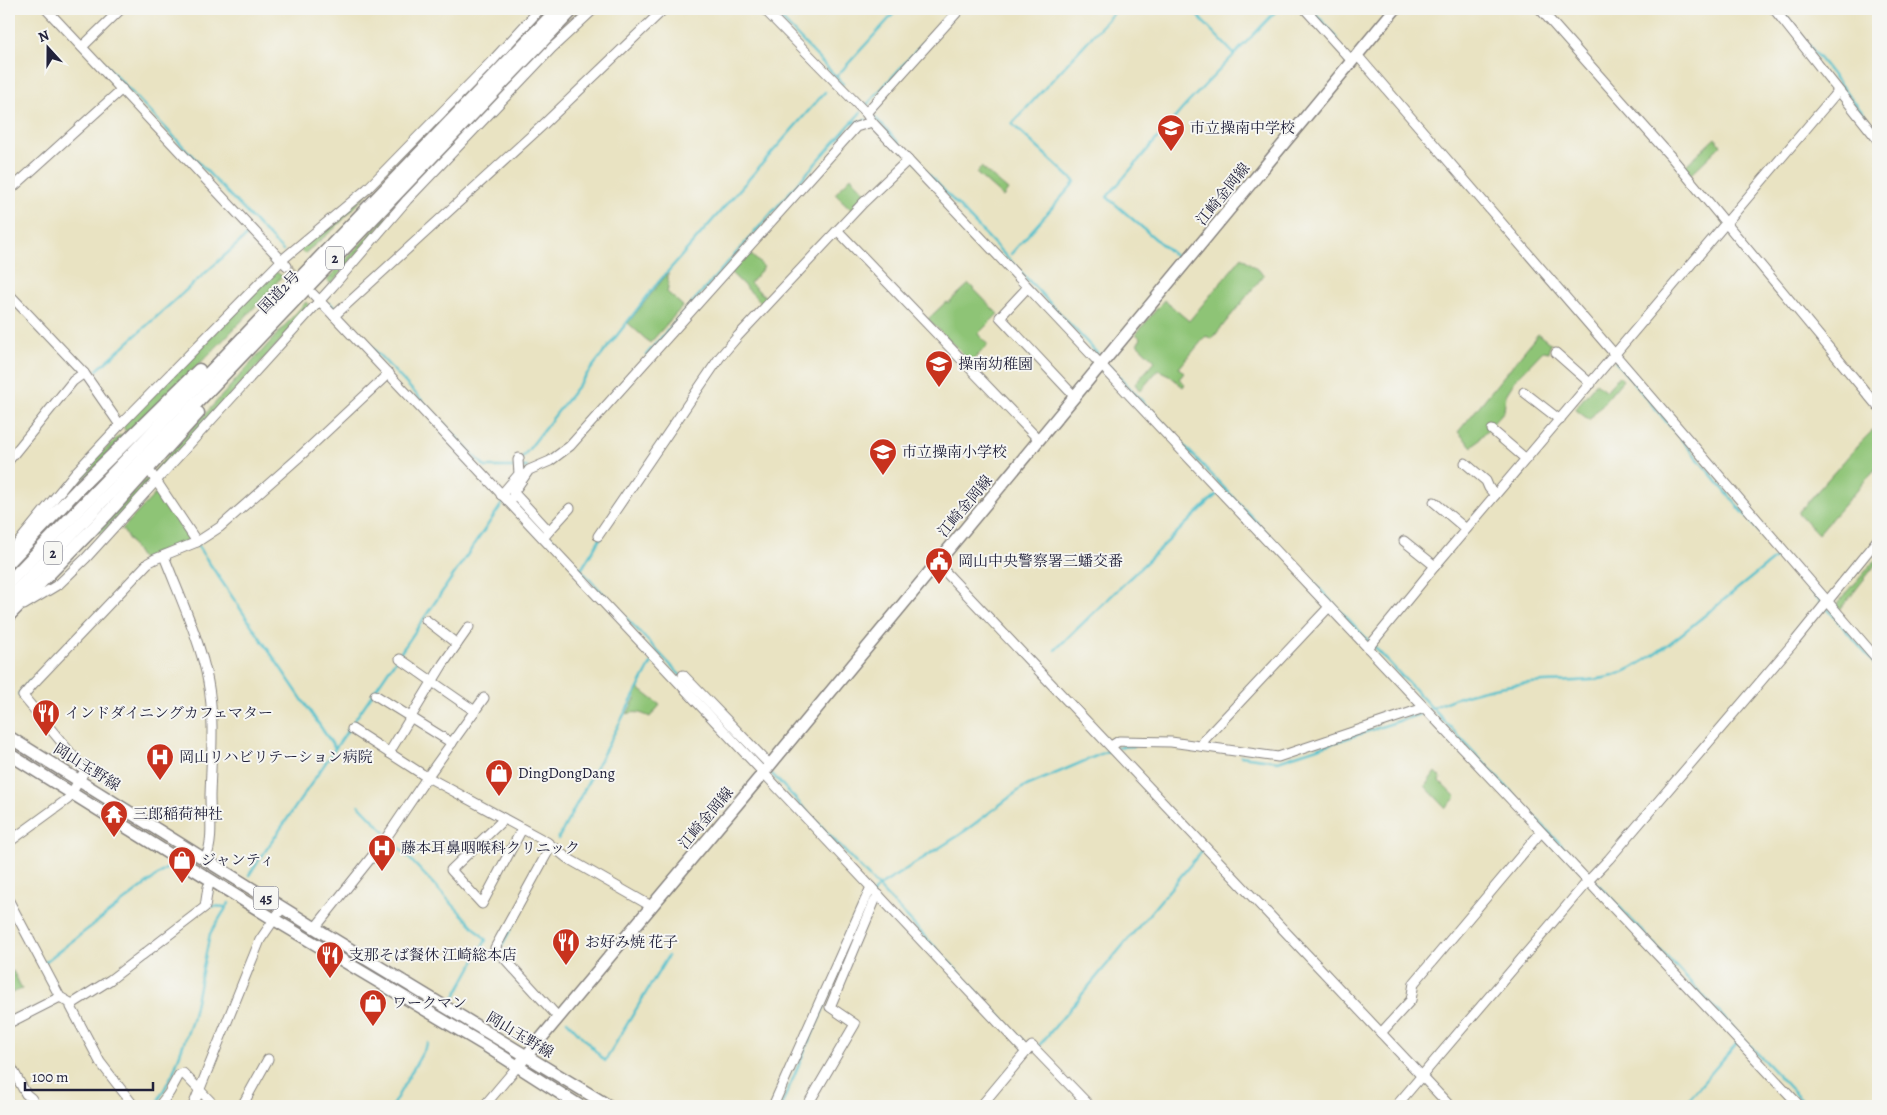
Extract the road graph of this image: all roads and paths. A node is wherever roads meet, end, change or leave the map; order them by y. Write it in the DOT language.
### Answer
graph roads {
  1 [pos="46,9"];
  2 [pos="121,9"];
  3 [pos="540,9"];
  4 [pos="558,9"];
  5 [pos="573,9"];
  6 [pos="594,9"];
  7 [pos="664,9"];
  8 [pos="764,9"];
  9 [pos="960,9"];
  10 [pos="1305,9"];
  11 [pos="1395,9"];
  12 [pos="1540,9"];
  13 [pos="1774,9"];
  14 [pos="84,45"];
  15 [pos="1355,58"];
  16 [pos="122,89"];
  17 [pos="1838,91"];
  18 [pos="868,114"];
  19 [pos="1878,140"];
  20 [pos="908,160"];
  21 [pos="9,191"];
  22 [pos="1726,223"];
  23 [pos="838,231"];
  24 [pos="284,263"];
  25 [pos="330,263"];
  26 [pos="1028,288"];
  27 [pos="9,294"];
  28 [pos="316,298"];
  29 [pos="337,314"];
  30 [pos="235,344"];
  31 [pos="1556,353"];
  32 [pos="1613,357"];
  33 [pos="1101,366"];
  34 [pos="84,373"];
  35 [pos="389,373"];
  36 [pos="1591,384"];
  37 [pos="1524,392"];
  38 [pos="1075,397"];
  39 [pos="1878,407"];
  40 [pos="1560,420"];
  41 [pos="119,426"];
  42 [pos="1492,430"];
  43 [pos="125,436"];
  44 [pos="1039,440"];
  45 [pos="1526,459"];
  46 [pos="9,460"];
  47 [pos="1465,462"];
  48 [pos="519,464"];
  49 [pos="151,473"];
  50 [pos="157,481"];
  51 [pos="1495,495"];
  52 [pos="508,497"];
  53 [pos="141,499"];
  54 [pos="1434,502"];
  55 [pos="93,503"];
  56 [pos="570,508"];
  57 [pos="1466,529"];
  58 [pos="547,534"];
  59 [pos="598,536"];
  60 [pos="83,539"];
  61 [pos="1878,539"];
  62 [pos="1404,541"];
  63 [pos="197,542"];
  64 [pos="9,554"];
  65 [pos="164,556"];
  66 [pos="9,562"];
  67 [pos="937,564"];
  68 [pos="1435,566"];
  69 [pos="9,582"];
  70 [pos="9,599"];
  71 [pos="1825,603"];
  72 [pos="1329,607"];
  73 [pos="9,615"];
  74 [pos="426,620"];
  75 [pos="470,627"];
  76 [pos="457,644"];
  77 [pos="1370,646"];
  78 [pos="400,659"];
  79 [pos="1878,660"];
  80 [pos="683,675"];
  81 [pos="433,682"];
  82 [pos="375,695"];
  83 [pos="484,698"];
  84 [pos="1426,710"];
  85 [pos="476,711"];
  86 [pos="411,717"];
  87 [pos="352,729"];
  88 [pos="9,737"];
  89 [pos="452,743"];
  90 [pos="1201,746"];
  91 [pos="1112,748"];
  92 [pos="389,753"];
  93 [pos="9,754"];
  94 [pos="766,769"];
  95 [pos="428,776"];
  96 [pos="79,780"];
  97 [pos="72,793"];
  98 [pos="504,819"];
  99 [pos="522,829"];
  100 [pos="1541,832"];
  101 [pos="9,842"];
  102 [pos="551,846"];
  103 [pos="205,860"];
  104 [pos="212,881"];
  105 [pos="1587,882"];
  106 [pos="875,891"];
  107 [pos="9,901"];
  108 [pos="652,906"];
  109 [pos="282,908"];
  110 [pos="274,920"];
  111 [pos="315,928"];
  112 [pos="60,997"];
  113 [pos="72,1004"];
  114 [pos="558,1017"];
  115 [pos="9,1023"];
  116 [pos="1381,1033"];
  117 [pos="1031,1049"];
  118 [pos="525,1056"];
  119 [pos="268,1059"];
  120 [pos="9,1063"];
  121 [pos="516,1067"];
  122 [pos="1422,1077"];
  123 [pos="199,1089"];
  124 [pos="36,1106"];
  125 [pos="134,1106"];
  126 [pos="159,1106"];
  127 [pos="193,1106"];
  128 [pos="215,1106"];
  129 [pos="242,1106"];
  130 [pos="484,1106"];
  131 [pos="580,1106"];
  132 [pos="609,1106"];
  133 [pos="773,1106"];
  134 [pos="808,1106"];
  135 [pos="981,1106"];
  136 [pos="1090,1106"];
  137 [pos="1396,1106"];
  138 [pos="1450,1106"];
  139 [pos="1800,1106"];
  1 -- 14 [label="street"];
  2 -- 14 [label="street"];
  3 -- 24 [label="street"];
  4 -- 30 [label="highway, 国道2号 / 2"];
  5 -- 25 [label="highway, 国道2号 / 2"];
  6 -- 28 [label="street"];
  7 -- 29 [label="street"];
  8 -- 18 [label="street"];
  9 -- 18 [label="street"];
  10 -- 15 [label="street"];
  11 -- 15 [label="main road, 江崎金岡線"];
  12 -- 22 [label="street"];
  13 -- 17 [label="street"];
  14 -- 16 [label="street"];
  15 -- 32 [label="street"];
  15 -- 33 [label="main road, 江崎金岡線"];
  16 -- 21 [label="street"];
  16 -- 24 [label="street"];
  17 -- 19 [label="street"];
  17 -- 22 [label="street"];
  18 -- 20 [label="street"];
  18 -- 52 [label="street"];
  20 -- 23 [label="street"];
  20 -- 26 [label="street"];
  22 -- 32 [label="street"];
  22 -- 39 [label="street"];
  23 -- 44 [label="street"];
  23 -- 59 [label="street"];
  24 -- 41 [label="street"];
  25 -- 55 [label="highway, 国道2号 / 2"];
  25 -- 60 [label="highway"];
  26 -- 33 [label="street"];
  26 -- 38 [label="street"];
  27 -- 34 [label="street"];
  28 -- 29 [label="street"];
  28 -- 50 [label="street"];
  29 -- 35 [label="street"];
  30 -- 55 [label="highway, 国道2号 / 2"];
  30 -- 66 [label="highway"];
  31 -- 36 [label="street"];
  32 -- 36 [label="street"];
  32 -- 71 [label="street"];
  33 -- 38 [label="main road, 江崎金岡線"];
  33 -- 72 [label="street"];
  34 -- 41 [label="street"];
  34 -- 46 [label="street"];
  35 -- 52 [label="street"];
  35 -- 63 [label="street"];
  36 -- 40 [label="street"];
  37 -- 40 [label="street"];
  38 -- 44 [label="main road, 江崎金岡線"];
  40 -- 45 [label="street"];
  41 -- 43 [label="street"];
  41 -- 64 [label="street"];
  42 -- 45 [label="street"];
  44 -- 67 [label="main road, 江崎金岡線"];
  45 -- 51 [label="street"];
  47 -- 51 [label="street"];
  48 -- 52 [label="street"];
  49 -- 50 [label="street"];
  50 -- 53 [label="street"];
  50 -- 63 [label="street"];
  51 -- 57 [label="street"];
  52 -- 58 [label="street"];
  53 -- 60 [label="street"];
  53 -- 73 [label="street"];
  54 -- 57 [label="street"];
  55 -- 69 [label="highway, 国道2号 / 2"];
  55 -- 70 [label="highway, 国道2号 / 2"];
  56 -- 58 [label="street"];
  57 -- 68 [label="street"];
  58 -- 94 [label="street"];
  60 -- 73 [label="highway"];
  61 -- 71 [label="street"];
  62 -- 68 [label="street"];
  63 -- 65 [label="street"];
  65 -- 96 [label="street"];
  65 -- 103 [label="street"];
  67 -- 91 [label="street"];
  67 -- 94 [label="main road, 江崎金岡線"];
  68 -- 77 [label="street"];
  71 -- 79 [label="street"];
  71 -- 105 [label="street"];
  72 -- 77 [label="street"];
  72 -- 90 [label="street"];
  74 -- 76 [label="street"];
  75 -- 76 [label="street"];
  76 -- 81 [label="street"];
  77 -- 84 [label="street"];
  78 -- 81 [label="street"];
  80 -- 94 [label="street"];
  81 -- 85 [label="street"];
  81 -- 86 [label="street"];
  82 -- 86 [label="street"];
  83 -- 85 [label="street"];
  84 -- 90 [label="street"];
  84 -- 100 [label="street"];
  85 -- 89 [label="street"];
  86 -- 89 [label="street"];
  86 -- 92 [label="street"];
  87 -- 92 [label="street"];
  88 -- 96 [label="main road, 岡山玉野線 / 45"];
  89 -- 95 [label="street"];
  90 -- 91 [label="street"];
  91 -- 116 [label="street"];
  92 -- 95 [label="street"];
  93 -- 97 [label="main road, 岡山玉野線 / 45"];
  94 -- 106 [label="street"];
  94 -- 108 [label="main road, 江崎金岡線"];
  95 -- 98 [label="street"];
  95 -- 111 [label="street"];
  96 -- 97 [label="street"];
  96 -- 103 [label="main road, 岡山玉野線 / 45"];
  97 -- 101 [label="street"];
  97 -- 104 [label="main road, 岡山玉野線 / 45"];
  98 -- 99 [label="street"];
  98 -- 99 [label="street"];
  99 -- 102 [label="street"];
  100 -- 105 [label="street"];
  100 -- 116 [label="street"];
  102 -- 108 [label="street"];
  102 -- 114 [label="street"];
  103 -- 109 [label="main road, 岡山玉野線 / 45"];
  104 -- 110 [label="main road, 岡山玉野線 / 45"];
  104 -- 113 [label="street"];
  105 -- 122 [label="street"];
  105 -- 139 [label="street"];
  106 -- 117 [label="street"];
  106 -- 133 [label="street"];
  106 -- 134 [label="street"];
  107 -- 112 [label="street"];
  108 -- 114 [label="main road, 江崎金岡線"];
  109 -- 110 [label="street"];
  109 -- 111 [label="main road, 岡山玉野線 / 45"];
  110 -- 121 [label="main road, 岡山玉野線 / 45"];
  110 -- 123 [label="street"];
  111 -- 118 [label="main road, 岡山玉野線 / 45"];
  112 -- 113 [label="street"];
  112 -- 115 [label="street"];
  113 -- 125 [label="street"];
  114 -- 118 [label="main road, 江崎金岡線"];
  116 -- 122 [label="street"];
  117 -- 135 [label="street"];
  117 -- 136 [label="street"];
  118 -- 121 [label="main road, 江崎金岡線"];
  118 -- 132 [label="main road, 岡山玉野線 / 45"];
  119 -- 129 [label="street"];
  120 -- 124 [label="street"];
  121 -- 130 [label="street"];
  121 -- 131 [label="main road, 岡山玉野線 / 45"];
  122 -- 137 [label="street"];
  122 -- 138 [label="street"];
  123 -- 126 [label="street"];
  123 -- 127 [label="street"];
  123 -- 128 [label="street"];
}
